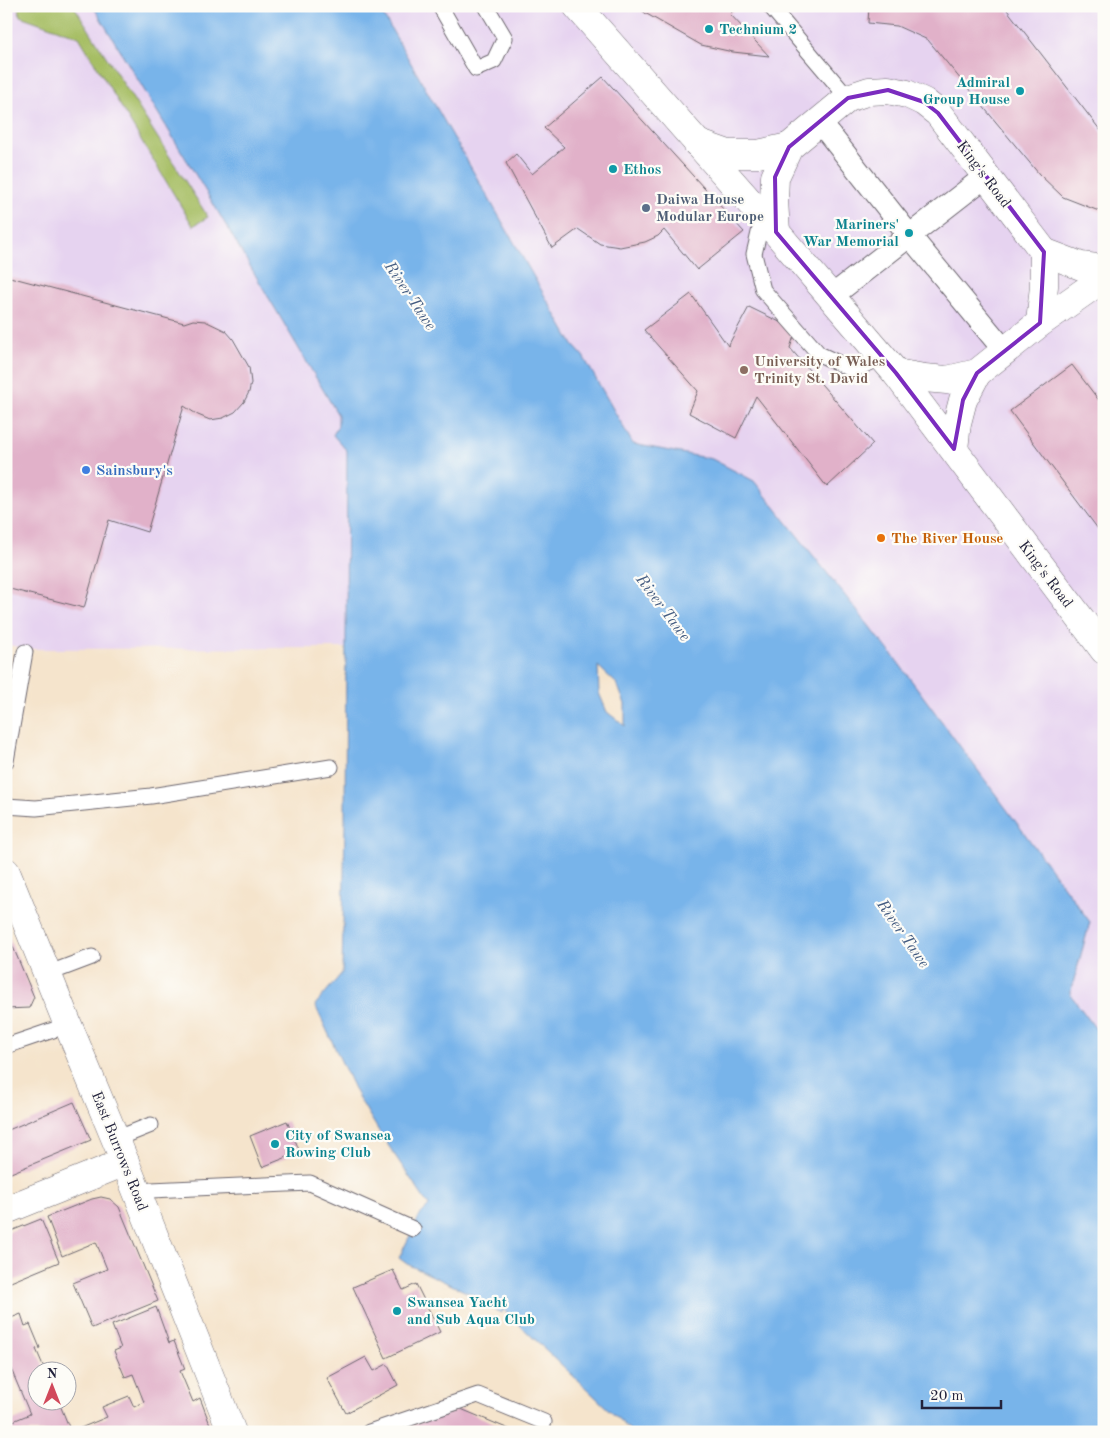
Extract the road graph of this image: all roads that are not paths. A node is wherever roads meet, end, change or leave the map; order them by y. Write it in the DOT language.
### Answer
graph roads {
  1 [pos="440,6"];
  2 [pos="486,6"];
  3 [pos="577,6"];
  4 [pos="770,6"];
  5 [pos="848,98"];
  6 [pos="819,121"];
  7 [pos="697,143"];
  8 [pos="789,147"];
  9 [pos="986,176"];
  10 [pos="770,224"];
  11 [pos="909,236"];
  12 [pos="1044,252"];
  13 [pos="1104,269"];
  14 [pos="1104,278"];
  15 [pos="832,296"];
  16 [pos="1040,323"];
  17 [pos="1004,350"];
  18 [pos="889,365"];
  19 [pos="977,373"];
  20 [pos="954,449"];
  21 [pos="1104,650"];
  22 [pos="25,652"];
  23 [pos="6,761"];
  24 [pos="331,767"];
  25 [pos="6,806"];
  26 [pos="6,872"];
  27 [pos="92,956"];
  28 [pos="48,974"];
  29 [pos="68,1025"];
  30 [pos="6,1046"];
  31 [pos="151,1126"];
  32 [pos="120,1150"];
  33 [pos="138,1193"];
  34 [pos="6,1210"];
  35 [pos="413,1229"];
  36 [pos="544,1422"];
  37 [pos="232,1432"];
  38 [pos="369,1432"];
  1 -- 2 [label="lane"];
  3 -- 7 [label="street, King's Road"];
  4 -- 5 [label="lane"];
  5 -- 6 [label="street, King's Road"];
  5 -- 9 [label="street, King's Road"];
  6 -- 8 [label="street, King's Road"];
  6 -- 11 [label="street"];
  7 -- 8 [label="street, King's Road"];
  7 -- 10 [label="street, King's Road"];
  8 -- 10 [label="street, King's Road"];
  9 -- 11 [label="street"];
  9 -- 12 [label="street, King's Road"];
  10 -- 15 [label="street, King's Road"];
  10 -- 18 [label="lane"];
  11 -- 15 [label="street"];
  11 -- 17 [label="street"];
  12 -- 13 [label="street"];
  12 -- 16 [label="street"];
  14 -- 16 [label="street"];
  15 -- 18 [label="street, King's Road"];
  16 -- 17 [label="street"];
  17 -- 19 [label="street"];
  18 -- 19 [label="street"];
  18 -- 20 [label="street, King's Road"];
  19 -- 20 [label="street"];
  20 -- 21 [label="street, King's Road"];
  22 -- 23 [label="lane"];
  24 -- 25 [label="lane"];
  26 -- 28 [label="street, East Burrows Road"];
  27 -- 28 [label="lane"];
  28 -- 29 [label="street, East Burrows Road"];
  29 -- 30 [label="lane"];
  29 -- 32 [label="street, East Burrows Road"];
  31 -- 32 [label="lane"];
  32 -- 33 [label="street, East Burrows Road"];
  32 -- 34 [label="street"];
  33 -- 35 [label="lane"];
  33 -- 37 [label="street, East Burrows Road"];
  36 -- 38 [label="lane"];
}
